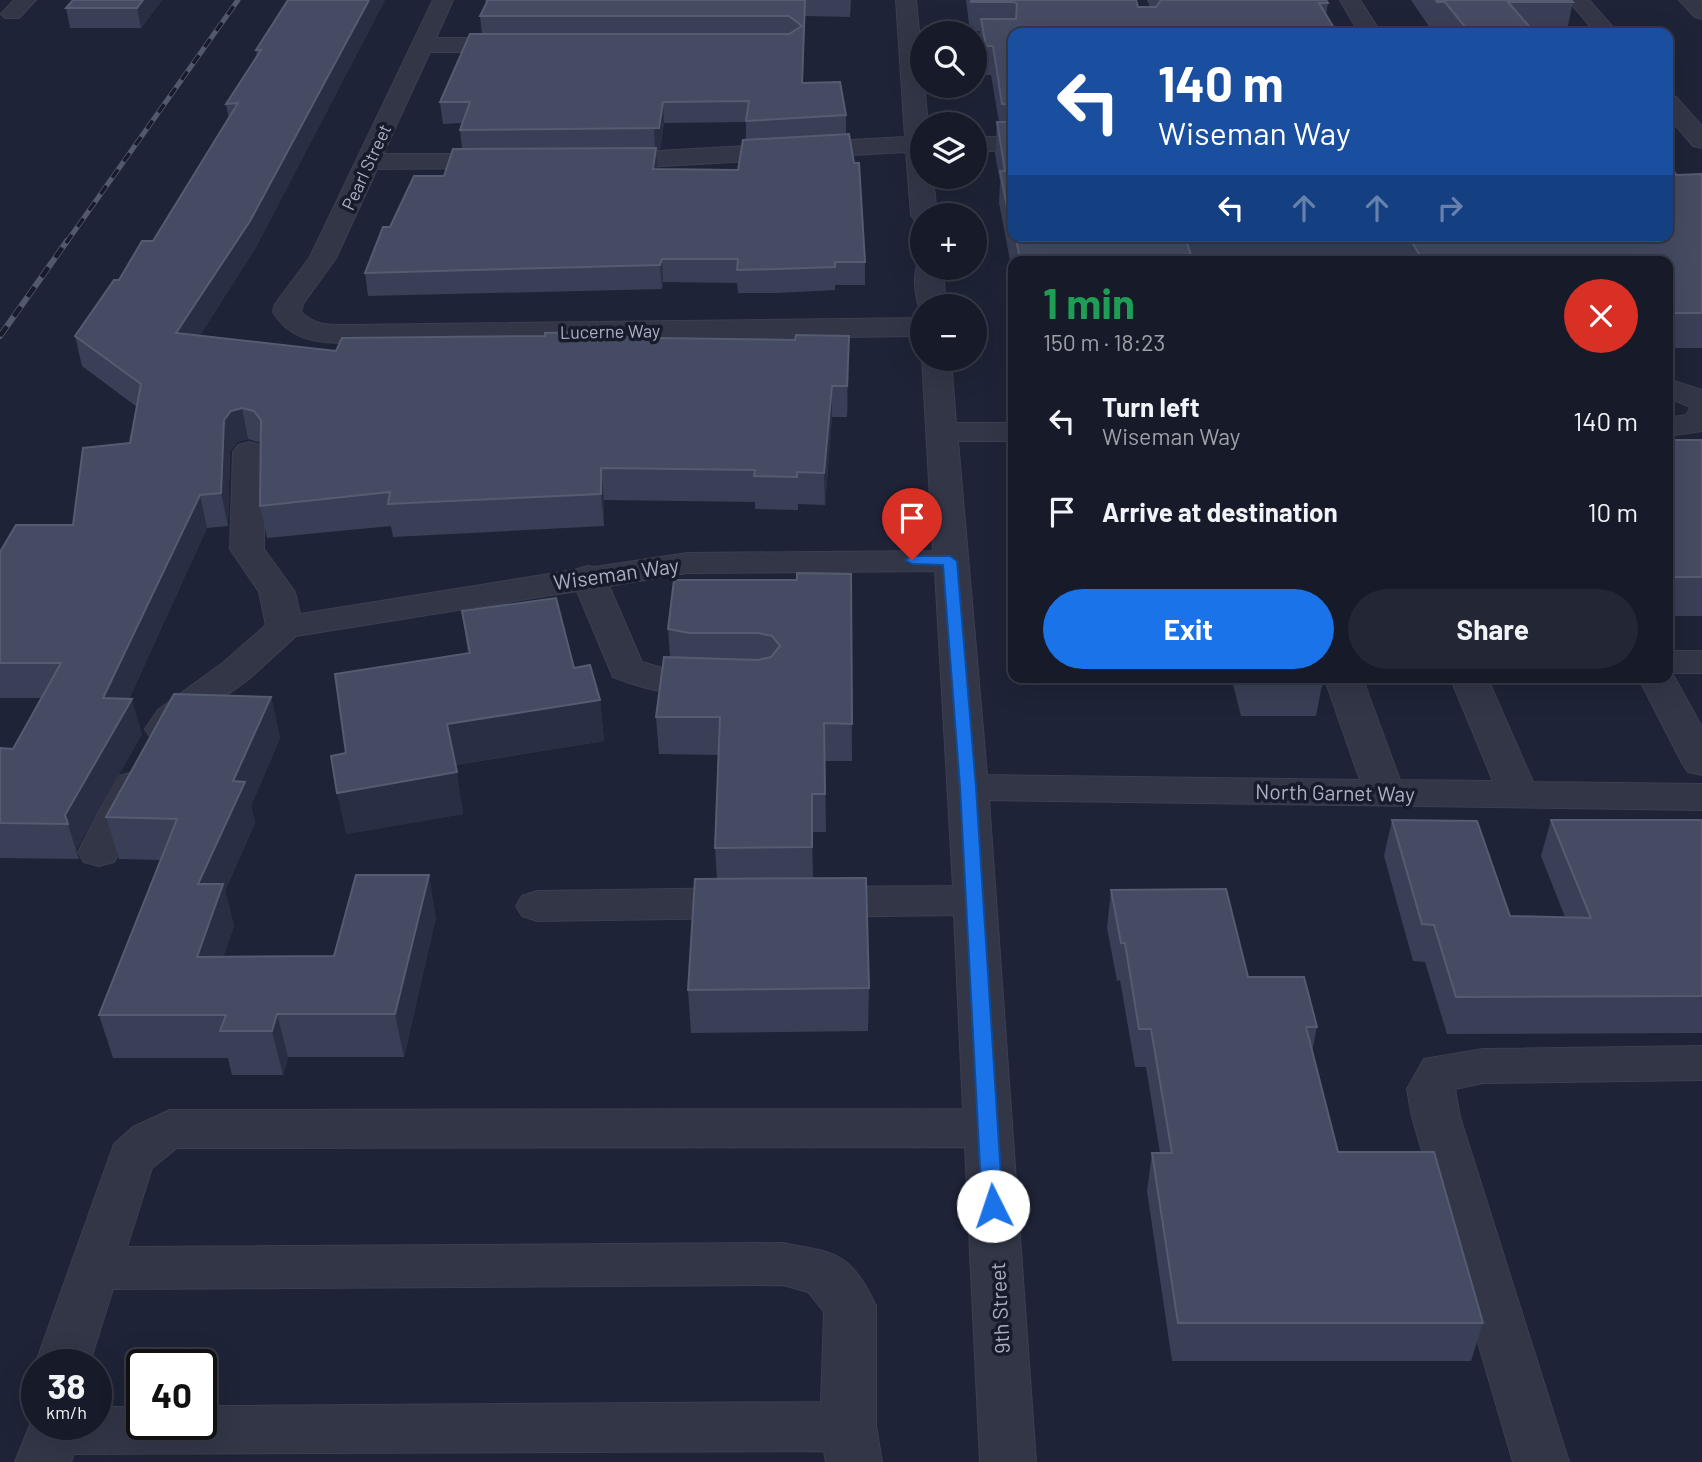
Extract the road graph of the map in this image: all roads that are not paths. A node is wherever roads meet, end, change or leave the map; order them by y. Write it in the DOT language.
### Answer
graph roads {
  1 [pos="443,0"];
  2 [pos="906,0"];
  3 [pos="1350,0"];
  4 [pos="1578,0"];
  5 [pos="1689,0"];
  6 [pos="1702,13"];
  7 [pos="1367,28"];
  8 [pos="1603,28"];
  9 [pos="422,45"];
  10 [pos="539,45"];
  11 [pos="1673,108"];
  12 [pos="917,112"];
  13 [pos="1702,141"];
  14 [pos="910,144"];
  15 [pos="987,144"];
  16 [pos="1008,144"];
  17 [pos="528,161"];
  18 [pos="582,161"];
  19 [pos="369,162"];
  20 [pos="298,326"];
  21 [pos="910,327"];
  22 [pos="937,371"];
  23 [pos="1673,392"];
  24 [pos="1701,416"];
  25 [pos="1673,425"];
  26 [pos="940,432"];
  27 [pos="1008,432"];
  28 [pos="249,452"];
  29 [pos="950,561"];
  30 [pos="588,576"];
  31 [pos="285,627"];
  32 [pos="1673,662"];
  33 [pos="1702,662"];
  34 [pos="745,683"];
  35 [pos="1345,683"];
  36 [pos="1471,683"];
  37 [pos="1659,683"];
  38 [pos="1702,763"];
  39 [pos="968,787"];
  40 [pos="1384,793"];
  41 [pos="1518,794"];
  42 [pos="1702,797"];
  43 [pos="99,852"];
  44 [pos="975,900"];
  45 [pos="537,906"];
  46 [pos="1702,1063"];
  47 [pos="988,1128"];
  48 [pos="94,1268"];
  49 [pos="67,1349"];
  50 [pos="112,1432"];
  51 [pos="51,1440"];
  52 [pos="851,1444"];
  53 [pos="43,1462"];
  54 [pos="1008,1462"];
  55 [pos="1541,1462"];
  1 -- 9 [label="street, Pearl Street"];
  2 -- 12 [label="street"];
  3 -- 7 [label="street"];
  4 -- 8 [label="street"];
  5 -- 6 [label="street"];
  9 -- 10 [label="street"];
  9 -- 19 [label="street, Pearl Street"];
  11 -- 13 [label="street"];
  14 -- 18 [label="street"];
  15 -- 16 [label="street"];
  17 -- 19 [label="street"];
  19 -- 20 [label="street, Pearl Street"];
  20 -- 21 [label="street, Lucerne Way"];
  22 -- 26 [label="street, 9th Street"];
  23 -- 24 [label="street"];
  24 -- 25 [label="street"];
  26 -- 27 [label="street"];
  26 -- 29 [label="street, 9th Street"];
  28 -- 31 [label="street"];
  29 -- 30 [label="street, Wiseman Way"];
  29 -- 39 [label="street, 9th Street"];
  30 -- 31 [label="street, Wiseman Way"];
  30 -- 34 [label="street"];
  31 -- 43 [label="street"];
  32 -- 33 [label="street"];
  35 -- 40 [label="street"];
  36 -- 41 [label="street"];
  37 -- 38 [label="street"];
  39 -- 40 [label="street, North Garnet Way"];
  39 -- 44 [label="street, 9th Street"];
  40 -- 41 [label="street, North Garnet Way"];
  41 -- 42 [label="street, North Garnet Way"];
  44 -- 45 [label="street"];
  44 -- 47 [label="street, 9th Street"];
  46 -- 55 [label="street"];
  47 -- 48 [label="street"];
  47 -- 54 [label="street, 9th Street"];
  48 -- 49 [label="street"];
  48 -- 52 [label="street"];
  50 -- 52 [label="street"];
  51 -- 53 [label="street"];
}
